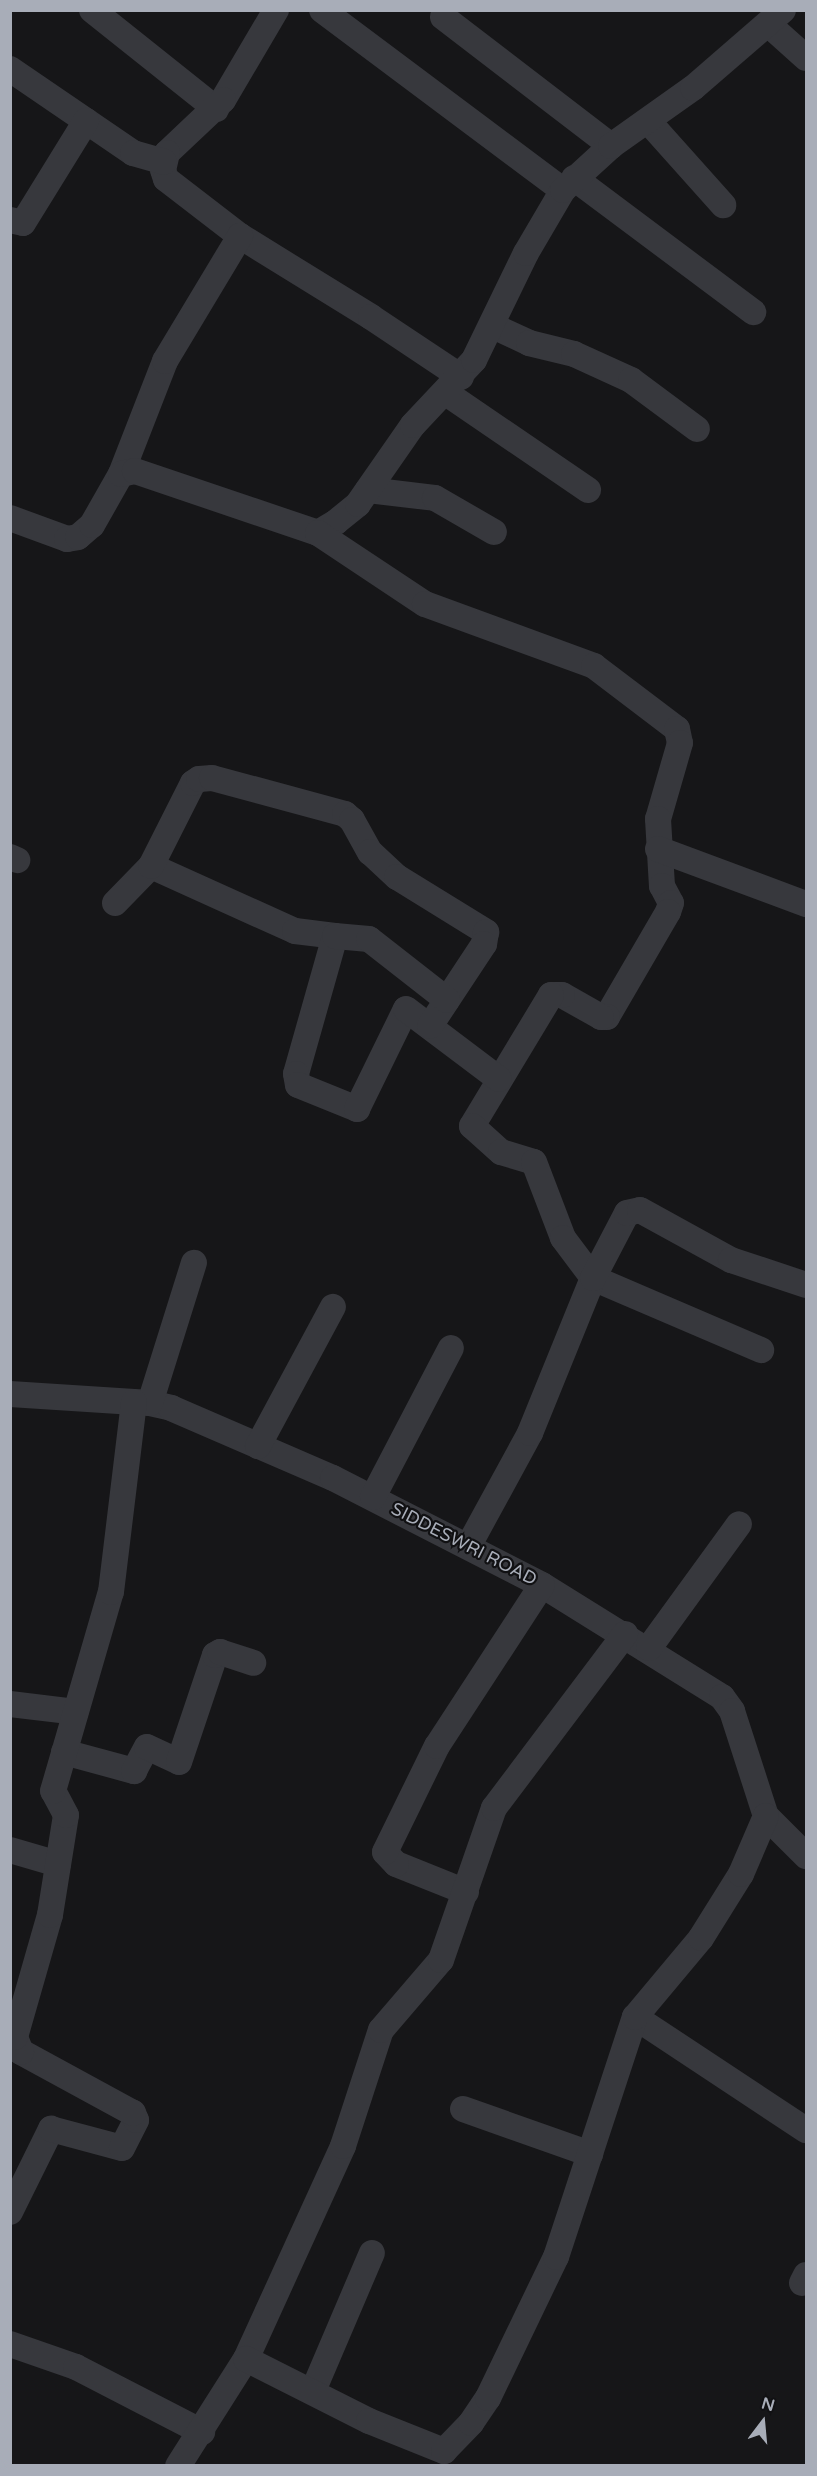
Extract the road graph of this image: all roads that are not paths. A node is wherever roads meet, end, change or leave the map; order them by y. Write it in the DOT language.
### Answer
graph roads {
  1 [pos="92,10"];
  2 [pos="276,10"];
  3 [pos="322,10"];
  4 [pos="772,16"];
  5 [pos="443,17"];
  6 [pos="807,58"];
  7 [pos="10,69"];
  8 [pos="216,110"];
  9 [pos="86,121"];
  10 [pos="648,121"];
  11 [pos="611,146"];
  12 [pos="164,162"];
  13 [pos="568,184"];
  14 [pos="723,205"];
  15 [pos="10,220"];
  16 [pos="240,237"];
  17 [pos="753,312"];
  18 [pos="493,326"];
  19 [pos="453,385"];
  20 [pos="697,429"];
  21 [pos="121,474"];
  22 [pos="369,490"];
  23 [pos="588,490"];
  24 [pos="10,518"];
  25 [pos="494,532"];
  26 [pos="318,533"];
  27 [pos="658,849"];
  28 [pos="151,866"];
  29 [pos="115,903"];
  30 [pos="807,904"];
  31 [pos="335,936"];
  32 [pos="447,1000"];
  33 [pos="430,1026"];
  34 [pos="500,1079"];
  35 [pos="194,1263"];
  36 [pos="593,1278"];
  37 [pos="807,1285"];
  38 [pos="333,1307"];
  39 [pos="451,1348"];
  40 [pos="761,1350"];
  41 [pos="10,1394"];
  42 [pos="142,1403"];
  43 [pos="258,1446"];
  44 [pos="373,1497"];
  45 [pos="740,1524"];
  46 [pos="469,1545"];
  47 [pos="542,1585"];
  48 [pos="626,1634"];
  49 [pos="649,1648"];
  50 [pos="253,1663"];
  51 [pos="10,1704"];
  52 [pos="76,1712"];
  53 [pos="64,1752"];
  54 [pos="766,1816"];
  55 [pos="10,1850"];
  56 [pos="807,1856"];
  57 [pos="58,1864"];
  58 [pos="466,1892"];
  59 [pos="635,2017"];
  60 [pos="463,2109"];
  61 [pos="807,2130"];
  62 [pos="590,2154"];
  63 [pos="10,2212"];
  64 [pos="372,2253"];
  65 [pos="10,2344"];
  66 [pos="246,2359"];
  67 [pos="313,2391"];
  68 [pos="202,2432"];
  69 [pos="441,2458"];
  70 [pos="178,2466"];
  1 -- 8 [label="street"];
  2 -- 8 [label="street"];
  3 -- 13 [label="street"];
  4 -- 6 [label="street"];
  4 -- 10 [label="street"];
  5 -- 11 [label="street"];
  7 -- 9 [label="street"];
  8 -- 12 [label="street"];
  9 -- 12 [label="street"];
  9 -- 15 [label="street"];
  10 -- 11 [label="street"];
  10 -- 14 [label="street"];
  11 -- 13 [label="street"];
  12 -- 16 [label="street"];
  13 -- 17 [label="street"];
  13 -- 18 [label="street"];
  16 -- 19 [label="street"];
  16 -- 21 [label="street"];
  18 -- 19 [label="street"];
  18 -- 20 [label="street"];
  19 -- 22 [label="street"];
  19 -- 23 [label="street"];
  21 -- 24 [label="street"];
  21 -- 26 [label="street"];
  22 -- 25 [label="street"];
  22 -- 26 [label="street"];
  26 -- 27 [label="street"];
  27 -- 30 [label="street"];
  27 -- 34 [label="street"];
  28 -- 29 [label="street"];
  28 -- 31 [label="street"];
  28 -- 32 [label="street"];
  31 -- 32 [label="street"];
  31 -- 33 [label="street"];
  32 -- 33 [label="street"];
  33 -- 34 [label="street"];
  34 -- 36 [label="street"];
  35 -- 42 [label="street"];
  36 -- 37 [label="street"];
  36 -- 40 [label="street"];
  36 -- 46 [label="street"];
  38 -- 43 [label="street"];
  39 -- 44 [label="street"];
  41 -- 42 [label="street, SIDDESWRI ROAD"];
  42 -- 43 [label="street, SIDDESWRI ROAD"];
  42 -- 52 [label="street"];
  43 -- 44 [label="street, SIDDESWRI ROAD"];
  44 -- 46 [label="street, SIDDESWRI ROAD"];
  45 -- 49 [label="street"];
  46 -- 47 [label="street, SIDDESWRI ROAD"];
  47 -- 48 [label="street, SIDDESWRI ROAD"];
  47 -- 58 [label="street"];
  48 -- 49 [label="street, SIDDESWRI ROAD"];
  48 -- 58 [label="street"];
  49 -- 54 [label="street, SIDDESWRI ROAD"];
  50 -- 53 [label="street"];
  51 -- 52 [label="street"];
  52 -- 53 [label="street"];
  53 -- 57 [label="street"];
  54 -- 56 [label="street, SIDDESWRI ROAD"];
  54 -- 59 [label="street"];
  55 -- 57 [label="street"];
  57 -- 63 [label="street"];
  58 -- 66 [label="street"];
  59 -- 61 [label="street"];
  59 -- 62 [label="street"];
  60 -- 62 [label="street"];
  62 -- 69 [label="street"];
  64 -- 67 [label="street"];
  65 -- 68 [label="street"];
  66 -- 67 [label="street"];
  66 -- 68 [label="street"];
  67 -- 69 [label="street"];
  68 -- 70 [label="street"];
}
